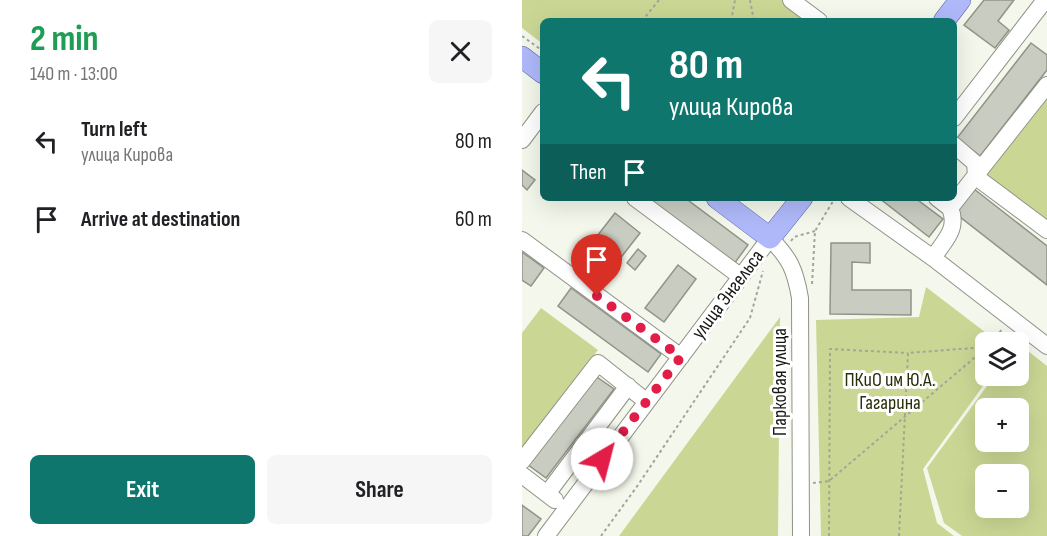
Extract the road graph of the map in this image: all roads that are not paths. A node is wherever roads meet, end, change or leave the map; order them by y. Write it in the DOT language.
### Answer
graph roads {
  1 [pos="791,0"];
  2 [pos="960,0"];
  3 [pos="1045,0"];
  4 [pos="815,18"];
  5 [pos="946,18"];
  6 [pos="522,57"];
  7 [pos="540,70"];
  8 [pos="1047,85"];
  9 [pos="957,114"];
  10 [pos="536,120"];
  11 [pos="522,140"];
  12 [pos="957,148"];
  13 [pos="976,177"];
  14 [pos="957,192"];
  15 [pos="639,201"];
  16 [pos="721,201"];
  17 [pos="800,201"];
  18 [pos="853,201"];
  19 [pos="944,203"];
  20 [pos="1047,230"];
  21 [pos="770,238"];
  22 [pos="522,240"];
  23 [pos="933,258"];
  24 [pos="740,276"];
  25 [pos="1047,346"];
  26 [pos="681,357"];
  27 [pos="628,386"];
  28 [pos="646,401"];
  29 [pos="584,446"];
  30 [pos="602,459"];
  31 [pos="522,461"];
  32 [pos="522,475"];
  33 [pos="547,494"];
  34 [pos="566,509"];
  35 [pos="546,536"];
  36 [pos="801,536"];
  1 -- 4 [label="street"];
  2 -- 5 [label="main road"];
  3 -- 9 [label="street"];
  6 -- 7 [label="main road"];
  8 -- 13 [label="street"];
  10 -- 11 [label="street"];
  12 -- 13 [label="street"];
  13 -- 14 [label="street"];
  13 -- 20 [label="street"];
  15 -- 24 [label="street"];
  16 -- 21 [label="main road"];
  17 -- 21 [label="main road, улица Энгельса"];
  18 -- 23 [label="street"];
  19 -- 23 [label="street"];
  21 -- 24 [label="street, улица Энгельса"];
  21 -- 36 [label="street, Парковая улица"];
  22 -- 26 [label="street"];
  23 -- 25 [label="street"];
  24 -- 26 [label="street, улица Энгельса"];
  26 -- 28 [label="street, улица Энгельса"];
  27 -- 28 [label="street"];
  27 -- 29 [label="street"];
  27 -- 31 [label="street"];
  28 -- 30 [label="street, улица Энгельса"];
  29 -- 30 [label="street"];
  29 -- 33 [label="street"];
  30 -- 34 [label="street, улица Энгельса"];
  32 -- 33 [label="street"];
  33 -- 34 [label="street"];
  34 -- 35 [label="street, улица Энгельса"];
}
